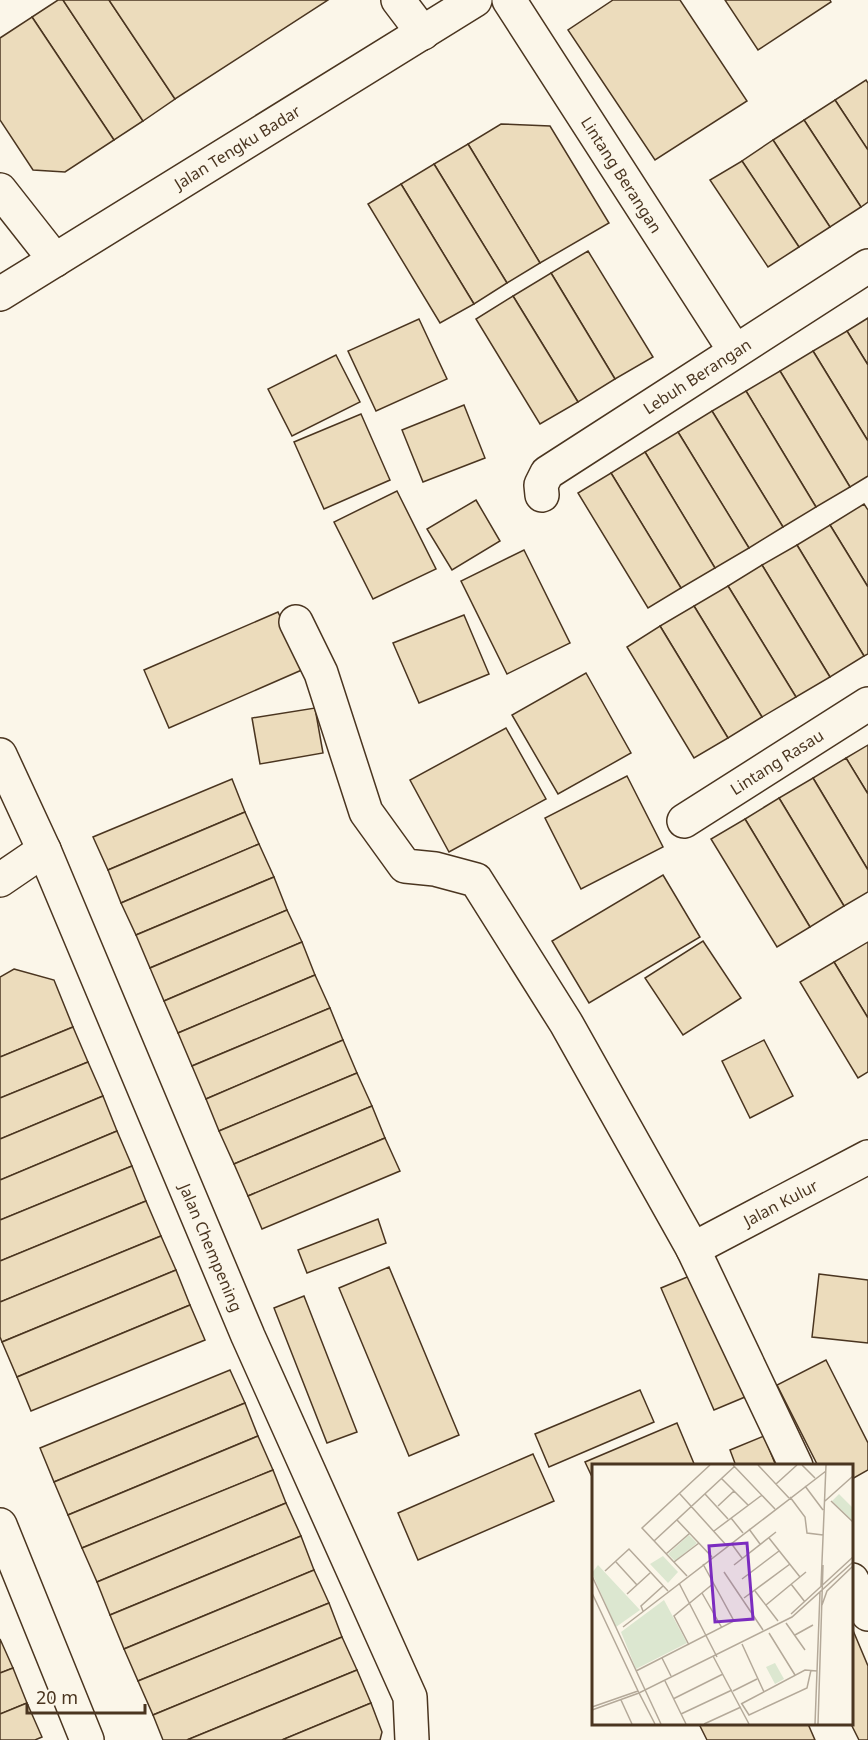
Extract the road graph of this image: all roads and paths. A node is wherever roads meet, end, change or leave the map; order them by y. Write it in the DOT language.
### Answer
graph roads {
  1 [pos="398,0"];
  2 [pos="475,0"];
  3 [pos="509,0"];
  4 [pos="423,33"];
  5 [pos="0,190"];
  6 [pos="55,260"];
  7 [pos="868,266"];
  8 [pos="0,294"];
  9 [pos="735,351"];
  10 [pos="542,495"];
  11 [pos="297,622"];
  12 [pos="868,704"];
  13 [pos="0,755"];
  14 [pos="684,821"];
  15 [pos="44,850"];
  16 [pos="0,880"];
  17 [pos="868,1157"];
  18 [pos="693,1249"];
  19 [pos="795,1464"];
  20 [pos="0,1525"];
  21 [pos="853,1582"];
  22 [pos="868,1614"];
  23 [pos="87,1740"];
  24 [pos="412,1740"];
  1 -- 4 [label="street"];
  2 -- 4 [label="street, Jalan Tengku Badar"];
  3 -- 9 [label="street, Lintang Berangan"];
  4 -- 6 [label="street, Jalan Tengku Badar"];
  5 -- 6 [label="street"];
  6 -- 8 [label="street, Jalan Tengku Badar"];
  7 -- 9 [label="street, Lebuh Berangan"];
  9 -- 10 [label="street, Lebuh Berangan"];
  11 -- 18 [label="street"];
  12 -- 14 [label="street, Lintang Rasau"];
  13 -- 15 [label="street, Jalan Chempening"];
  15 -- 16 [label="street"];
  15 -- 24 [label="street, Jalan Chempening"];
  17 -- 18 [label="street, Jalan Kulur"];
  18 -- 19 [label="street"];
  20 -- 23 [label="street"];
  21 -- 22 [label="street"];
}
